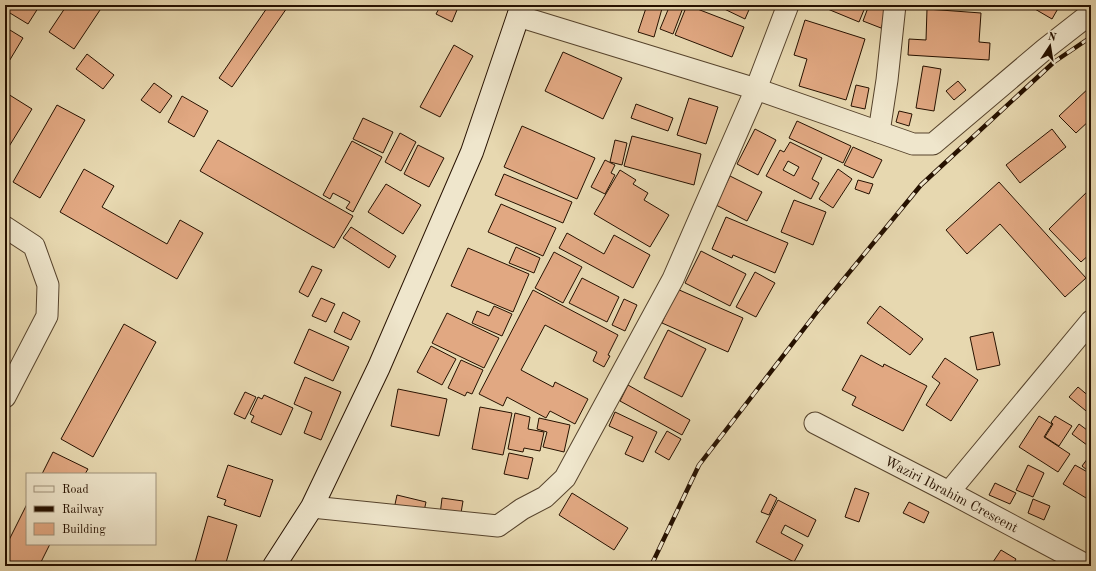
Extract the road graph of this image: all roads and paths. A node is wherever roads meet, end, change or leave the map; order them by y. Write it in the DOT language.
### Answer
graph roads {
  1 [pos="788,5"];
  2 [pos="895,5"];
  3 [pos="520,11"];
  4 [pos="1091,13"];
  5 [pos="756,89"];
  6 [pos="879,132"];
  7 [pos="5,227"];
  8 [pos="1091,321"];
  9 [pos="5,397"];
  10 [pos="815,424"];
  11 [pos="949,492"];
  12 [pos="312,507"];
  13 [pos="274,566"];
  14 [pos="1088,566"];
  1 -- 5 [label="street"];
  2 -- 6 [label="street"];
  3 -- 5 [label="street"];
  3 -- 12 [label="street"];
  4 -- 6 [label="street"];
  5 -- 6 [label="street"];
  5 -- 12 [label="street"];
  7 -- 9 [label="street"];
  8 -- 11 [label="street"];
  10 -- 11 [label="street, Waziri Ibrahim Crescent"];
  11 -- 14 [label="street, Waziri Ibrahim Crescent"];
  12 -- 13 [label="street"];
}
